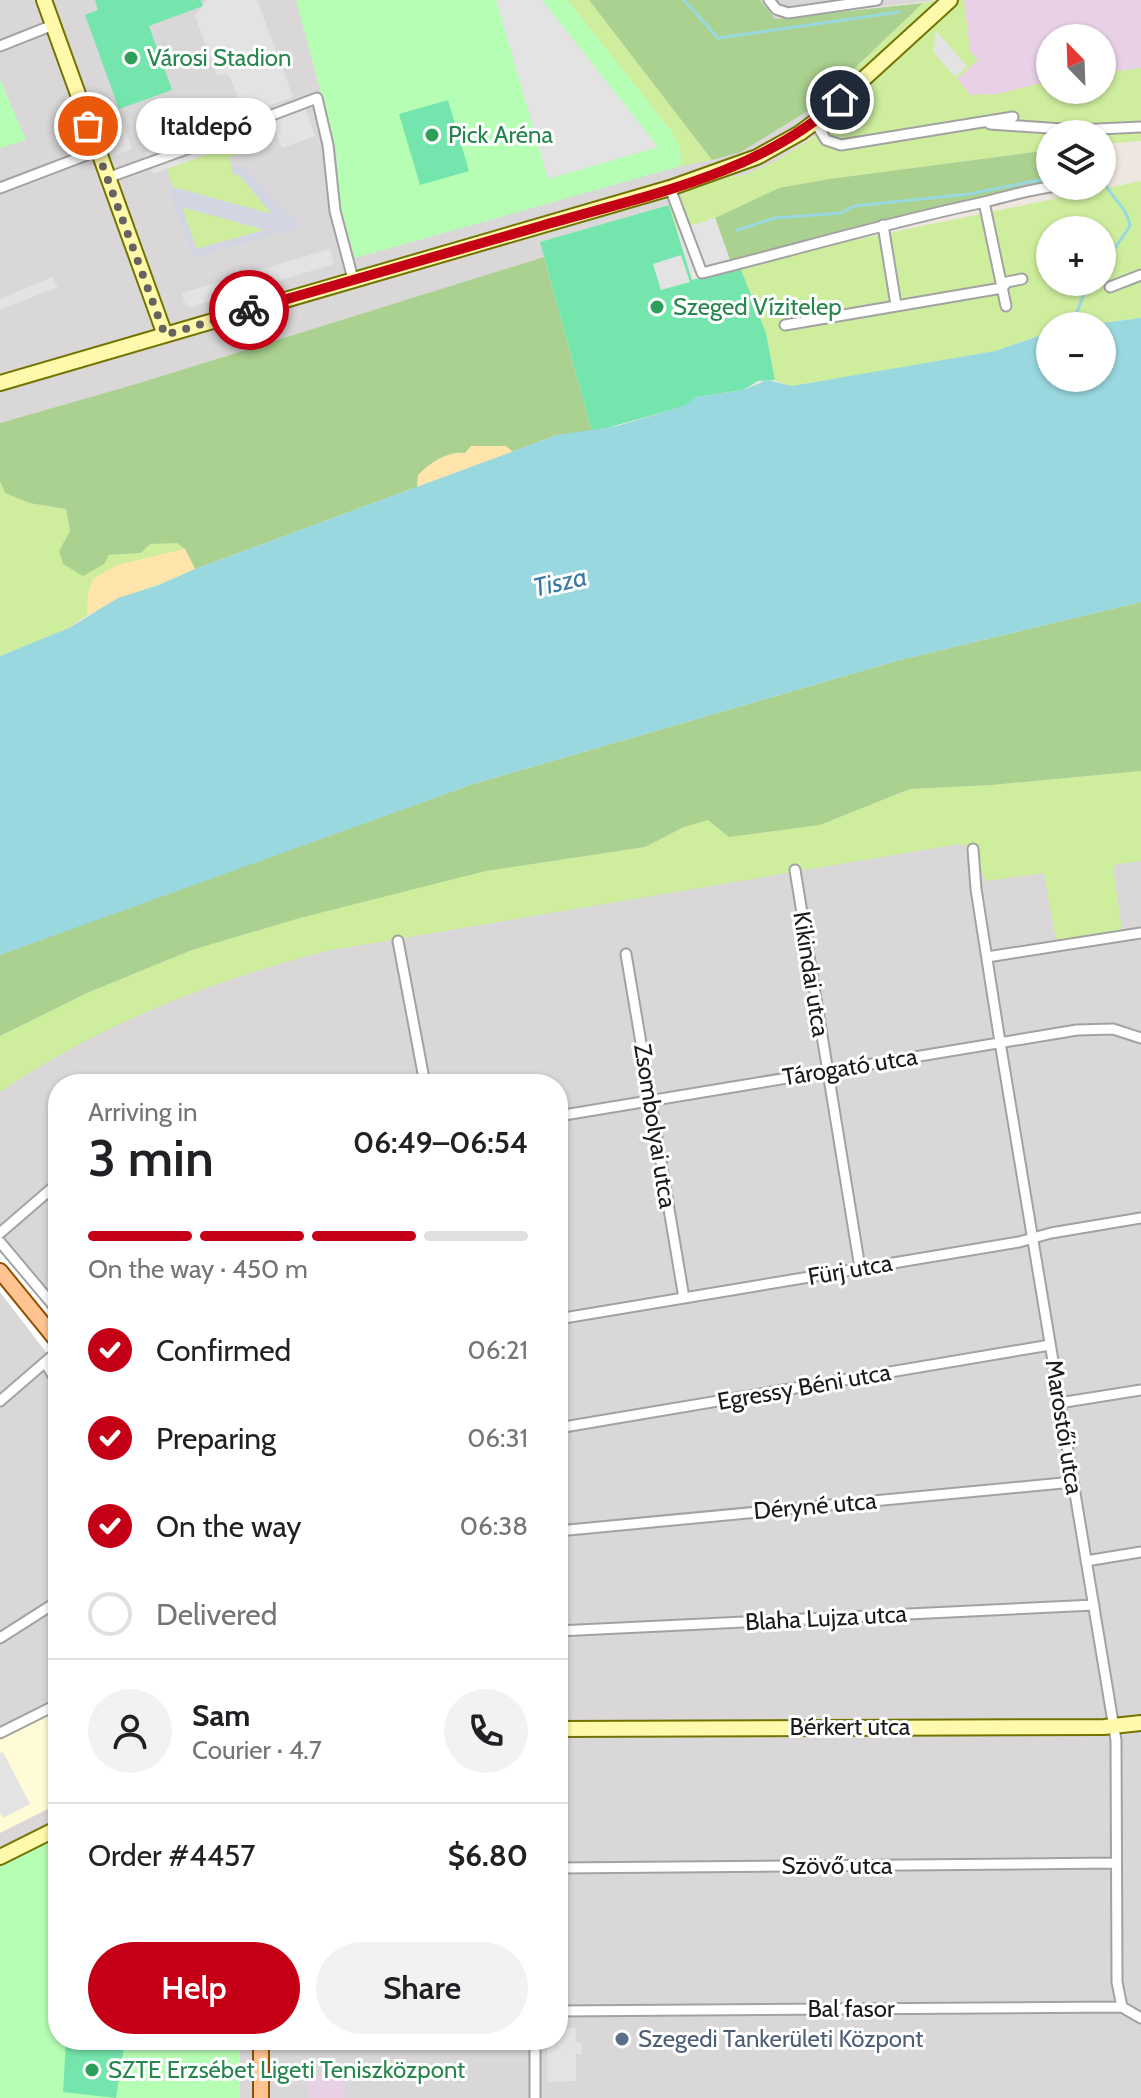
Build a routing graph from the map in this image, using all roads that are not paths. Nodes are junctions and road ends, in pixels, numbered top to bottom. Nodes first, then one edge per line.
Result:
1 (44, 0) edge
2 (769, 0) edge
3 (877, 0) edge
4 (943, 3) edge
5 (53, 25) junction
6 (0, 46) edge
7 (1013, 117) dead end
8 (815, 122) junction
9 (971, 122) junction
10 (1141, 127) edge
11 (1036, 128) edge
12 (1116, 129) edge
13 (97, 151) junction
14 (107, 178) junction
15 (0, 188) edge
16 (670, 188) junction
17 (1036, 188) edge
18 (984, 202) junction
19 (883, 225) junction
20 (1141, 275) edge
21 (353, 279) junction
22 (1022, 279) dead end
23 (1116, 285) edge
24 (1002, 288) junction
25 (896, 305) junction
26 (1006, 306) dead end
27 (785, 325) dead end
28 (165, 335) junction
29 (0, 383) edge
30 (973, 849) dead end
31 (795, 870) dead end
32 (1141, 933) edge
33 (398, 941) dead end
34 (626, 954) dead end
35 (987, 957) junction
36 (1141, 1038) edge
37 (1000, 1042) junction
38 (827, 1071) junction
39 (423, 1074) edge
40 (651, 1100) junction
41 (568, 1114) edge
42 (48, 1192) edge
43 (1141, 1218) edge
44 (0, 1233) edge
45 (1034, 1239) junction
46 (0, 1242) edge
47 (860, 1268) junction
48 (0, 1271) edge
49 (684, 1298) junction
50 (48, 1299) edge
51 (568, 1317) edge
52 (48, 1330) edge
53 (1050, 1345) junction
54 (48, 1360) edge
55 (1141, 1390) edge
56 (0, 1401) edge
57 (1059, 1403) junction
58 (568, 1426) edge
59 (1073, 1482) junction
60 (568, 1530) edge
61 (1141, 1552) edge
62 (1086, 1561) junction
63 (1094, 1605) junction
64 (48, 1607) edge
65 (568, 1631) edge
66 (0, 1638) edge
67 (48, 1709) edge
68 (1141, 1723) edge
69 (1114, 1726) junction
70 (568, 1729) edge
71 (0, 1733) edge
72 (48, 1833) edge
73 (0, 1857) edge
74 (1116, 1863) junction
75 (568, 1868) edge
76 (1122, 2007) junction
77 (568, 2011) edge
78 (1141, 2018) edge
79 (261, 2050) edge
80 (535, 2050) edge
81 (261, 2098) edge
82 (535, 2098) edge

1 - 5 main road
2 - 3 street
4 - 8 main road
5 - 6 street
5 - 13 main road
7 - 9 street
8 - 9 street
8 - 16 main road
9 - 11 street
10 - 12 street
13 - 14 main road
13 - 15 street
14 - 21 street
14 - 28 main road
16 - 19 street
16 - 21 main road
17 - 18 street
18 - 19 street
18 - 24 street
19 - 25 street
20 - 23 street
21 - 28 main road
22 - 24 street
24 - 25 street
24 - 26 street
25 - 27 street
28 - 29 main road
30 - 35 street, Marostői utca
31 - 38 street, Kikindai utca
32 - 35 street
33 - 39 street
34 - 40 street, Zsombolyai utca
35 - 37 street, Marostői utca
36 - 37 street, Tárogató utca
37 - 38 street, Tárogató utca
37 - 45 street, Marostői utca
38 - 40 street, Tárogató utca
38 - 47 street, Kikindai utca
40 - 41 street, Tárogató utca
40 - 49 street, Zsombolyai utca
42 - 44 street
43 - 45 street, Fürj utca
45 - 47 street, Fürj utca
45 - 53 street, Marostői utca
46 - 50 street
47 - 49 street, Fürj utca
48 - 52 main road
49 - 51 street, Fürj utca
53 - 57 street, Marostői utca
53 - 58 street, Egressy Béni utca
54 - 56 street
55 - 57 street
57 - 59 street, Marostői utca
59 - 60 street, Déryné utca
59 - 62 street, Marostői utca
61 - 62 street
62 - 63 street, Marostői utca
63 - 65 street, Blaha Lujza utca
63 - 69 street, Marostői utca
64 - 66 street
67 - 71 street
68 - 69 main road, Bérkert utca
69 - 70 main road, Bérkert utca
69 - 74 street, Marostői utca
72 - 73 main road
74 - 75 street, Szövő utca
74 - 76 street, Marostői utca
76 - 77 street, Bal fasor
76 - 78 street
79 - 81 main road
80 - 82 street

